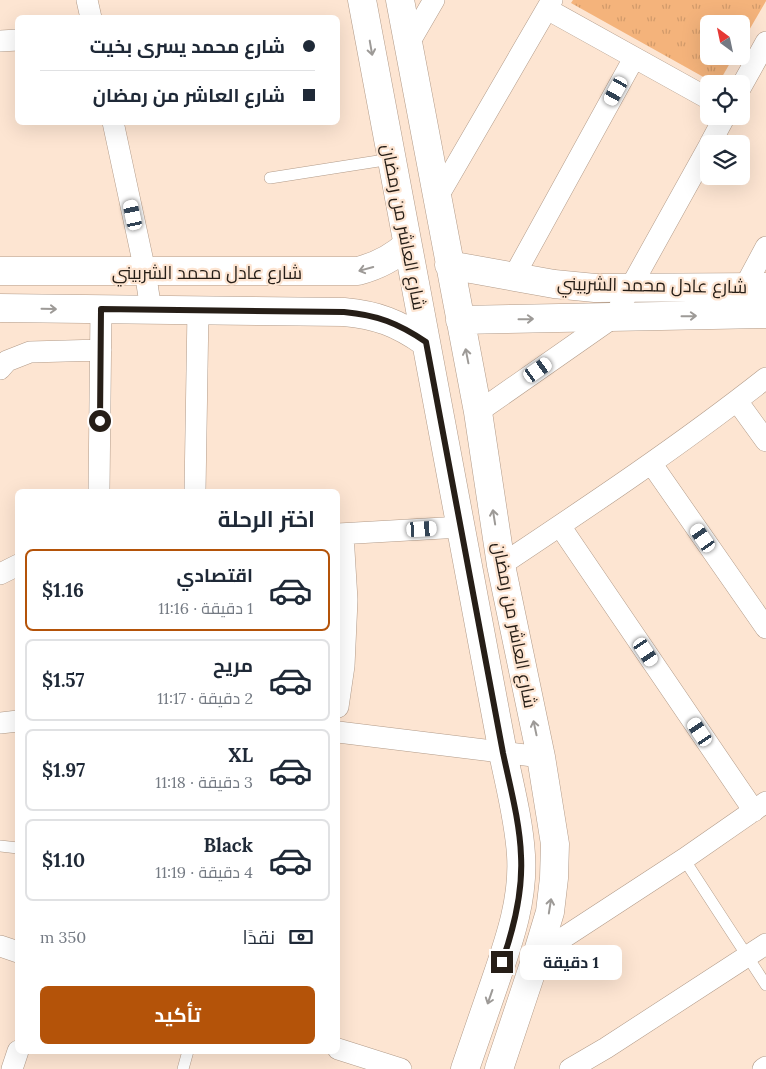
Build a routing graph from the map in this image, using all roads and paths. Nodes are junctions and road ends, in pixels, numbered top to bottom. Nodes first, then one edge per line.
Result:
1 (87, 0) edge
2 (362, 0) edge
3 (400, 0) edge
4 (434, 0) edge
5 (549, 4) edge
6 (90, 15) edge
7 (15, 40) edge
8 (0, 41) edge
9 (766, 42) edge
10 (409, 43) junction
11 (634, 58) junction
12 (748, 75) edge
13 (700, 94) edge
14 (114, 125) edge
15 (391, 159) junction
16 (700, 161) edge
17 (270, 178) dead end
18 (437, 198) junction
19 (407, 245) junction
20 (766, 247) edge
21 (449, 264) junction
22 (0, 271) edge
23 (145, 271) junction
24 (514, 276) junction
25 (755, 287) edge
26 (630, 288) junction
27 (0, 308) edge
28 (101, 309) junction
29 (151, 310) junction
30 (198, 310) junction
31 (766, 314) edge
32 (614, 317) junction
33 (460, 320) junction
34 (426, 342) junction
35 (101, 350) junction
36 (0, 370) edge
37 (766, 378) edge
38 (737, 401) junction
39 (478, 412) junction
40 (766, 441) edge
41 (651, 463) junction
42 (99, 489) edge
43 (196, 489) edge
44 (560, 526) junction
45 (461, 527) junction
46 (340, 534) edge
47 (501, 565) junction
48 (15, 566) edge
49 (0, 574) edge
50 (766, 628) edge
51 (340, 693) edge
52 (15, 721) edge
53 (0, 723) edge
54 (340, 732) edge
55 (503, 753) junction
56 (541, 758) junction
57 (547, 790) junction
58 (513, 796) junction
59 (760, 807) edge
60 (0, 846) edge
61 (15, 848) edge
62 (684, 859) junction
63 (766, 944) edge
64 (0, 946) edge
65 (15, 951) edge
66 (537, 955) junction
67 (748, 955) junction
68 (766, 985) edge
69 (340, 1050) edge
70 (17, 1054) edge
71 (187, 1054) edge
72 (12, 1069) edge
73 (183, 1069) edge
74 (401, 1069) edge
75 (465, 1069) edge
76 (499, 1069) edge
77 (570, 1069) edge

1 - 6 street
2 -> 15 street, شارع العاشر من رمضان
3 - 10 street, شارع العاشر من رمضان
4 - 10 street
5 - 11 street
5 - 18 street
7 - 8 street
9 - 12 street
10 - 18 street, شارع العاشر من رمضان
11 - 13 street
11 - 24 street
14 - 23 street
15 - 17 lane
15 - 19 street, شارع العاشر من رمضان
16 - 26 street
18 - 21 street, شارع العاشر من رمضان
19 -> 23 street, شارع عادل محمد الشربيني
19 - 34 street, شارع العاشر من رمضان
20 - 25 street
21 - 24 street, شارع عادل محمد الشربيني
21 - 33 street, شارع العاشر من رمضان
22 - 23 street, شارع عادل محمد الشربيني
23 - 29 street
24 - 26 street, شارع عادل محمد الشربيني
25 - 26 street, شارع عادل محمد الشربيني
26 - 32 street
27 -> 28 street
28 - 29 street
28 - 35 street
29 - 30 street
30 - 34 street
30 - 43 street
32 -> 31 street, شارع عادل محمد الشربيني
33 -> 32 street, شارع عادل محمد الشربيني
32 - 39 street
39 -> 33 street, شارع العاشر من رمضان
34 - 45 street, شارع العاشر من رمضان
35 - 36 street
35 - 42 street
37 - 38 street
38 - 40 street
38 - 41 street
47 -> 39 street, شارع العاشر من رمضان
41 - 44 street
41 - 50 street
44 - 47 street
44 - 59 street
45 - 46 street
45 - 55 street, شارع العاشر من رمضان
46 - 51 street
56 -> 47 street, شارع العاشر من رمضان
48 - 49 street
52 - 53 street
54 - 55 street
55 - 56 street
55 - 58 street, شارع العاشر من رمضان
56 - 57 street, شارع العاشر من رمضان
57 - 58 street
66 -> 57 street, شارع العاشر من رمضان
58 -> 75 street, شارع العاشر من رمضان
59 - 62 street
60 - 61 lane
62 - 66 street
62 - 67 lane
63 - 67 street
64 - 65 street
66 - 76 street, شارع العاشر من رمضان
67 - 68 lane
67 - 77 street
69 - 74 street
70 - 72 street
71 - 73 lane

